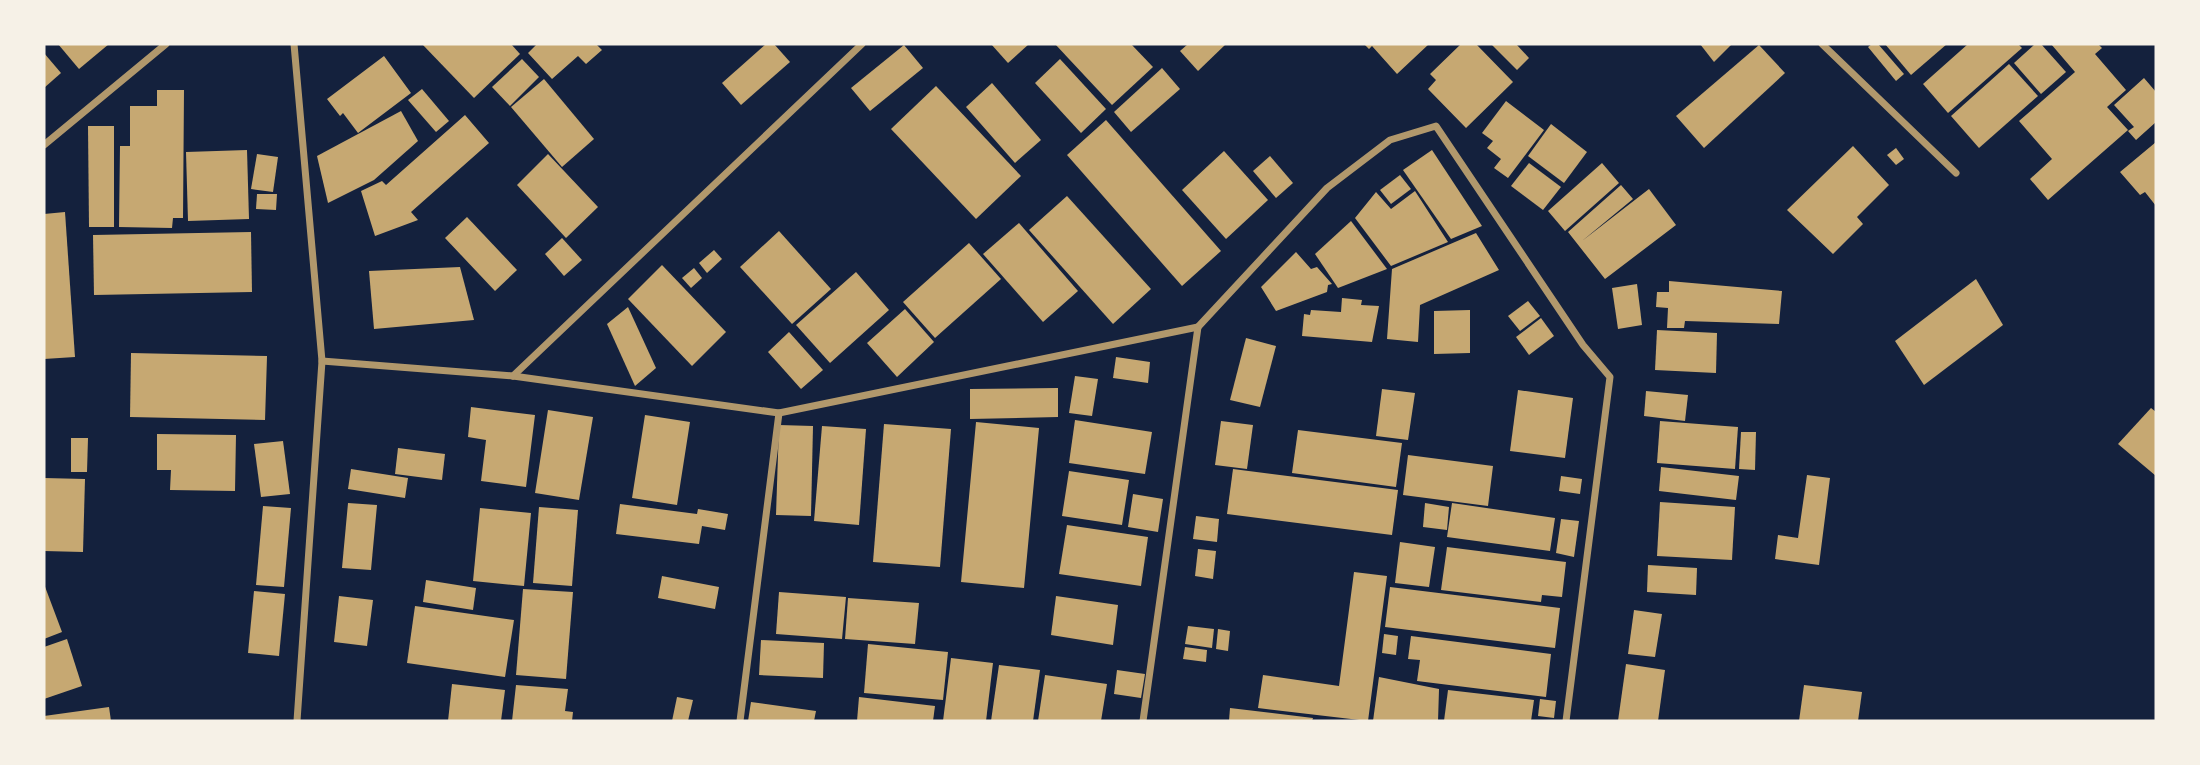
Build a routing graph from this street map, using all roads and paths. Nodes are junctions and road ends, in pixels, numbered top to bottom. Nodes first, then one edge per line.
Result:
1 (166, 44) edge
2 (294, 44) edge
3 (862, 44) edge
4 (1822, 44) edge
5 (44, 145) edge
6 (1956, 173) dead end
7 (1198, 327) junction
8 (322, 361) junction
9 (513, 376) junction
10 (779, 413) junction
11 (297, 721) edge
12 (740, 721) edge
13 (1143, 721) edge
14 (1566, 721) edge

1 - 5 street
2 - 8 street
3 - 9 street
4 - 6 street
7 - 10 street
7 - 13 street
7 - 14 street
8 - 9 street
8 - 11 street
9 - 10 street
10 - 12 street

